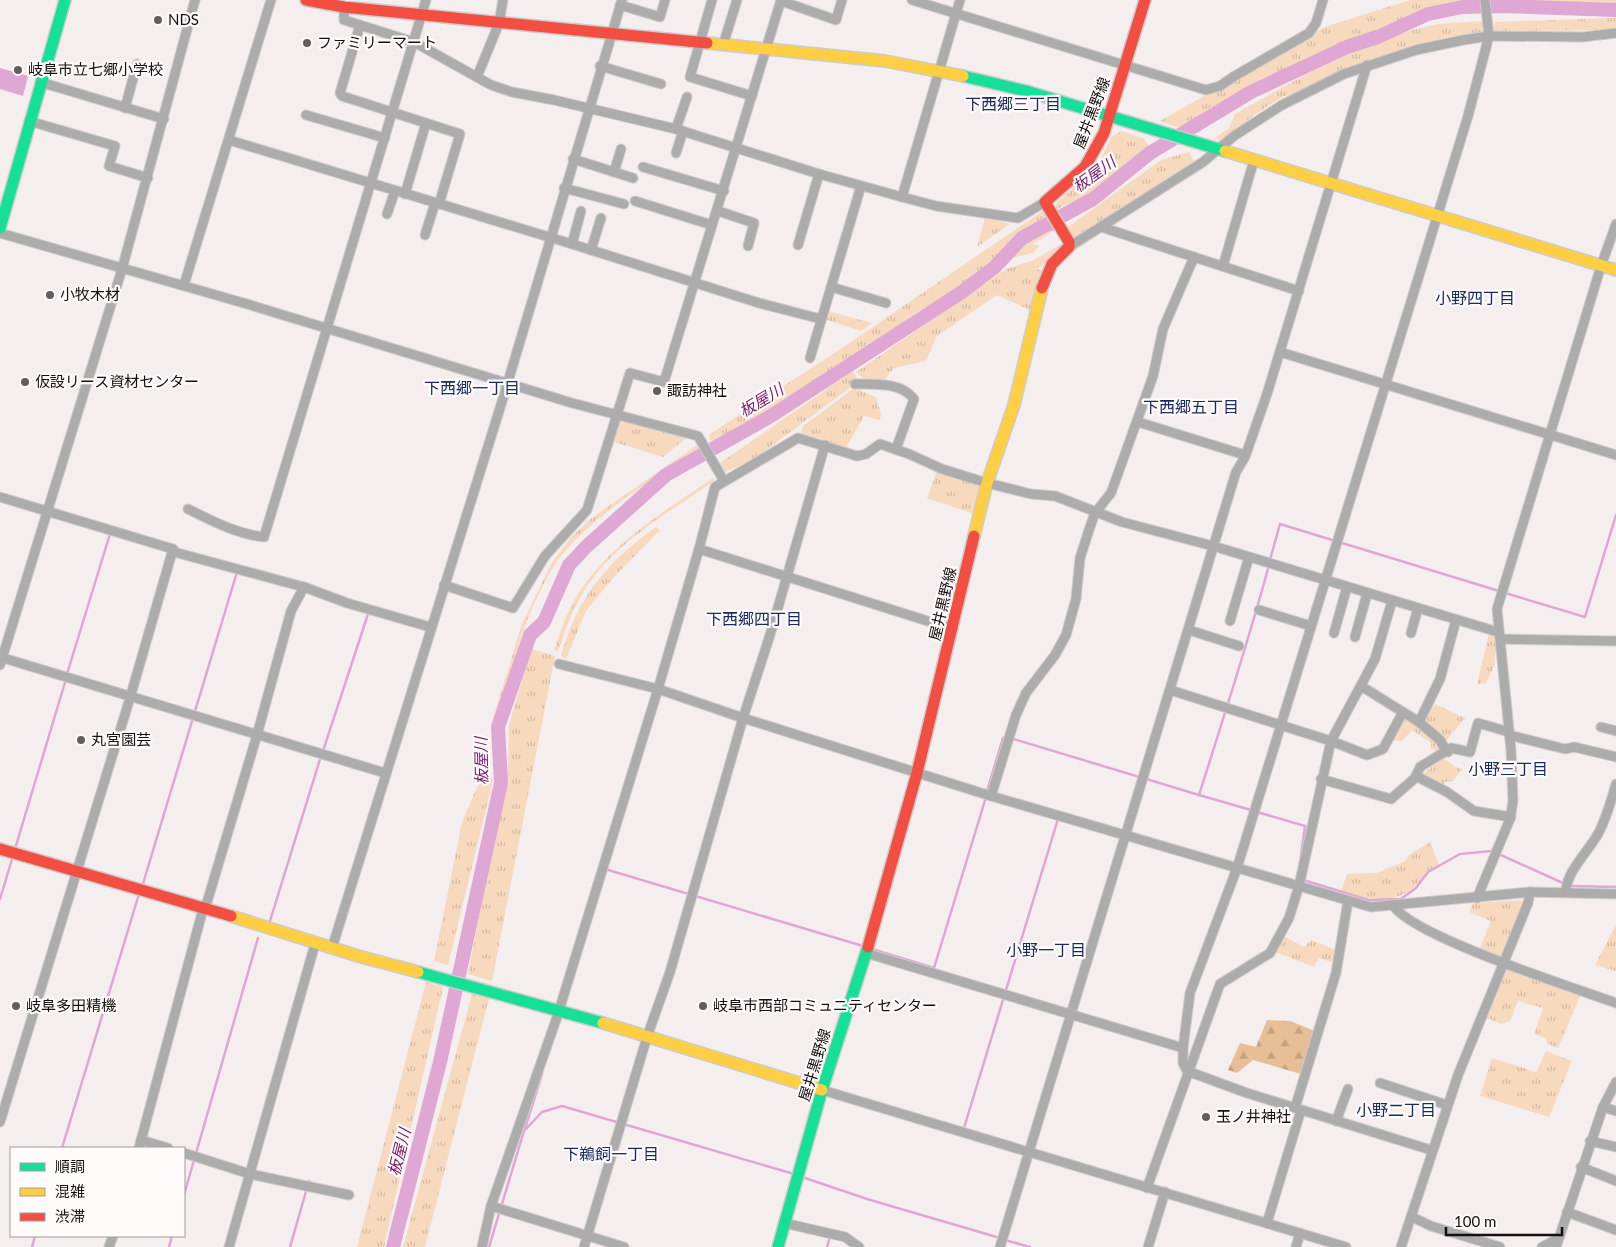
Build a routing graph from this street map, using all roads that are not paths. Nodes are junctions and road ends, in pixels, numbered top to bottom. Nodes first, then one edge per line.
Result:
1 (65, 0) edge
2 (195, 0) edge
3 (271, 0) edge
4 (306, 0) edge
5 (426, 0) edge
6 (503, 0) edge
7 (665, 0) edge
8 (712, 0) edge
9 (737, 0) edge
10 (842, 0) edge
11 (912, 0) edge
12 (960, 0) edge
13 (1145, 0) edge
14 (1323, 0) edge
15 (1485, 0) edge
16 (781, 1) edge
17 (621, 3) edge
18 (344, 7) junction
19 (956, 12) junction
20 (421, 15) junction
21 (499, 23) junction
22 (360, 25) junction
23 (1616, 33) edge
24 (1488, 34) junction
25 (611, 35) junction
26 (414, 42) junction
27 (698, 43) junction
28 (723, 45) junction
29 (766, 49) junction
30 (137, 64) dead end
31 (1126, 64) junction
32 (1367, 65) junction
33 (600, 66) junction
34 (940, 70) junction
35 (477, 78) junction
36 (40, 82) junction
37 (661, 84) dead end
38 (752, 96) junction
39 (687, 97) dead end
40 (125, 108) junction
41 (590, 109) junction
42 (393, 113) junction
43 (306, 115) dead end
44 (1109, 116) junction
45 (164, 119) junction
46 (29, 121) junction
47 (426, 123) junction
48 (680, 130) junction
49 (385, 138) junction
50 (229, 140) junction
51 (737, 148) junction
52 (621, 149) dead end
53 (1216, 149) junction
54 (676, 153) dead end
55 (573, 159) junction
56 (1254, 160) junction
57 (643, 167) dead end
58 (614, 172) junction
59 (818, 174) junction
60 (148, 178) junction
61 (633, 178) dead end
62 (372, 184) junction
63 (1331, 184) junction
64 (861, 186) junction
65 (564, 188) junction
66 (395, 191) junction
67 (724, 191) junction
68 (405, 194) junction
69 (902, 197) junction
70 (635, 201) dead end
71 (437, 203) junction
72 (624, 204) dead end
73 (1045, 204) junction
74 (581, 211) dead end
75 (718, 211) junction
76 (388, 214) dead end
77 (1437, 215) junction
78 (601, 218) dead end
79 (1616, 224) edge
80 (712, 225) junction
81 (1101, 227) junction
82 (0, 228) edge
83 (0, 233) edge
84 (425, 236) dead end
85 (549, 237) junction
86 (572, 244) junction
87 (1069, 244) junction
88 (798, 245) dead end
89 (748, 246) dead end
90 (591, 250) junction
91 (1194, 257) junction
92 (1223, 266) junction
93 (1601, 266) junction
94 (122, 268) junction
95 (1616, 270) edge
96 (696, 282) junction
97 (184, 286) junction
98 (831, 287) junction
99 (1299, 291) junction
100 (886, 303) dead end
101 (821, 320) junction
102 (326, 329) junction
103 (1280, 352) junction
104 (810, 358) dead end
105 (506, 384) junction
106 (855, 384) dead end
107 (1385, 384) junction
108 (616, 415) junction
109 (1138, 422) junction
110 (1550, 435) junction
111 (826, 445) junction
112 (896, 449) junction
113 (1245, 455) junction
114 (1616, 455) edge
115 (722, 479) junction
116 (987, 483) junction
117 (0, 497) edge
118 (188, 509) dead end
119 (47, 510) junction
120 (1096, 512) junction
121 (1213, 546) junction
122 (700, 548) junction
123 (172, 549) junction
124 (1248, 557) junction
125 (788, 576) junction
126 (1326, 581) junction
127 (444, 585) junction
128 (1347, 587) junction
129 (304, 588) junction
130 (1367, 594) junction
131 (1392, 601) junction
132 (1418, 608) junction
133 (1259, 610) dead end
134 (1456, 620) junction
135 (1230, 621) dead end
136 (1312, 626) junction
137 (430, 627) junction
138 (953, 629) junction
139 (1188, 630) junction
140 (1334, 632) dead end
141 (1411, 632) dead end
142 (1499, 636) junction
143 (1355, 637) dead end
144 (1616, 641) edge
145 (1239, 646) dead end
146 (1, 660) edge
147 (559, 664) dead end
148 (1361, 686) junction
149 (658, 689) junction
150 (1170, 690) junction
151 (130, 698) junction
152 (1403, 712) junction
153 (743, 718) junction
154 (1419, 722) junction
155 (1281, 726) junction
156 (1601, 728) dead end
157 (1616, 731) edge
158 (1509, 734) junction
159 (257, 735) junction
160 (1331, 741) junction
161 (1446, 751) junction
162 (1616, 757) edge
163 (385, 773) junction
164 (917, 773) junction
165 (1416, 776) junction
166 (1321, 779) junction
167 (1616, 784) edge
168 (991, 796) junction
169 (1511, 816) junction
170 (1124, 834) junction
171 (0, 849) edge
172 (1237, 868) junction
173 (76, 872) junction
174 (1299, 886) junction
175 (1530, 892) junction
176 (1566, 892) junction
177 (1616, 894) edge
178 (1477, 898) junction
179 (1348, 901) junction
180 (1393, 905) junction
181 (204, 909) junction
182 (316, 944) junction
183 (332, 948) junction
184 (866, 953) junction
185 (1504, 962) junction
186 (1616, 1003) edge
187 (559, 1009) junction
188 (1071, 1015) junction
189 (647, 1037) junction
190 (1183, 1048) junction
191 (1187, 1071) junction
192 (1616, 1082) edge
193 (1380, 1083) dead end
194 (1348, 1089) dead end
195 (822, 1090) junction
196 (4, 1098) edge
197 (1447, 1105) junction
198 (1602, 1107) junction
199 (1298, 1109) junction
200 (1616, 1111) edge
201 (1336, 1121) junction
202 (0, 1122) edge
203 (1590, 1141) junction
204 (140, 1144) edge
205 (161, 1147) edge
206 (1616, 1147) edge
207 (1431, 1150) junction
208 (185, 1153) edge
209 (1028, 1153) junction
210 (1581, 1167) junction
211 (250, 1174) junction
212 (1616, 1181) edge
213 (1147, 1188) junction
214 (1165, 1192) junction
215 (349, 1195) dead end
216 (494, 1206) junction
217 (1567, 1212) junction
218 (1412, 1217) junction
219 (784, 1223) junction
220 (1267, 1223) junction
221 (1616, 1230) edge
222 (1300, 1233) junction
223 (587, 1236) junction
224 (1321, 1243) edge
225 (1556, 1243) edge
226 (1001, 1245) edge
227 (229, 1247) edge
228 (482, 1247) edge
229 (584, 1247) edge
230 (624, 1247) edge
231 (778, 1247) edge
232 (859, 1247) edge
233 (1148, 1247) edge
234 (1296, 1247) edge
235 (1346, 1247) edge
236 (1401, 1247) edge
237 (1500, 1247) edge
238 (1542, 1247) edge

1 - 36 street
2 - 45 street
3 - 50 street
4 - 18 street
5 - 20 street
6 - 21 street
7 - 17 street
8 - 27 street
9 - 28 street
10 - 16 street
11 - 19 street
12 - 19 street
13 - 31 street, 屋井黒野線
14 - 31 street
15 - 24 street
16 - 29 street
17 - 25 street
18 - 20 street
18 - 22 street
19 - 31 street
19 - 34 street
20 - 21 street
20 - 26 street
21 - 25 street
21 - 35 street
22 - 26 street
22 - 42 street
23 - 24 street
24 - 32 street
24 - 77 street
25 - 27 street
25 - 33 street
26 - 35 street
26 - 42 street
27 - 28 street
27 - 38 street
28 - 29 street
29 - 34 street
29 - 38 street
30 - 40 street
31 - 44 street, 屋井黒野線
32 - 53 street
32 - 63 street
33 - 37 street
33 - 41 street
34 - 44 street
34 - 69 street
35 - 41 street
36 - 40 street
36 - 46 street
38 - 51 street
39 - 48 street
40 - 45 street
41 - 48 street
41 - 55 street
42 - 47 street
42 - 49 street
43 - 49 street
44 - 53 street
44 - 73 street, 屋井黒野線
45 - 60 street
46 - 60 street
46 - 82 street
47 - 68 street
47 - 71 street
48 - 51 street
48 - 54 street
49 - 62 street
50 - 62 street
50 - 97 street
51 - 59 street
51 - 67 street
52 - 58 street
53 - 56 street
53 - 81 street
55 - 58 street
55 - 65 street
56 - 63 street
56 - 92 street
57 - 67 street
58 - 61 street
59 - 64 street
59 - 88 street
60 - 94 street
62 - 66 street
62 - 102 street
63 - 77 street
63 - 99 street
64 - 69 street
64 - 98 street
65 - 72 street
65 - 85 street
66 - 68 street
66 - 76 street
67 - 75 street
68 - 71 street
69 - 73 street
70 - 80 street
71 - 84 street
71 - 85 street
73 - 87 street
74 - 86 street
75 - 80 street
75 - 89 street
77 - 93 street
77 - 107 street
78 - 90 street
79 - 93 street
80 - 96 street
81 - 87 street
81 - 91 street
83 - 94 street
85 - 86 street
85 - 105 street
86 - 90 street
87 - 116 street, 屋井黒野線
90 - 96 street
91 - 92 street
91 - 109 street
92 - 99 street
93 - 95 street
93 - 110 street
94 - 97 street
94 - 119 street
96 - 101 street
96 - 108 street
97 - 102 street
98 - 100 street
98 - 101 street
99 - 103 street
101 - 104 street
102 - 105 street
102 - 118 street
103 - 107 street
103 - 113 street
105 - 108 street
105 - 127 street
106 - 112 street
107 - 110 street
107 - 126 street
108 - 115 street
108 - 127 street
109 - 113 street
109 - 120 street
110 - 114 street
110 - 142 street
111 - 112 street
111 - 115 street
111 - 125 street
112 - 116 street
113 - 121 street
115 - 122 street
116 - 120 street
116 - 138 street, 屋井黒野線
117 - 119 street
119 - 123 street
119 - 146 street
120 - 121 street
120 - 168 street
121 - 124 street
121 - 139 street
122 - 125 street
122 - 149 street
123 - 129 street
123 - 151 street
124 - 126 street
124 - 135 street
125 - 138 street
125 - 153 street
126 - 128 street
126 - 136 street
127 - 137 street
128 - 130 street
128 - 140 street
129 - 137 street
129 - 159 street
130 - 131 street
130 - 143 street
131 - 132 street
131 - 148 street
132 - 134 street
132 - 141 street
133 - 136 street
134 - 142 street
134 - 154 street
136 - 155 street
137 - 163 street
138 - 164 street, 屋井黒野線
139 - 145 street
139 - 150 street
142 - 144 street
142 - 158 street
146 - 151 street
147 - 149 street
148 - 152 street
148 - 160 street
149 - 153 street
149 - 187 street
150 - 155 street
150 - 170 street
151 - 159 street
151 - 173 street
152 - 154 street
152 - 160 street
153 - 164 street
153 - 189 street
154 - 161 street
155 - 160 street
155 - 172 street
156 - 157 street
158 - 161 street
158 - 162 street
158 - 169 street
159 - 163 street
159 - 181 street
160 - 166 street
161 - 165 street
163 - 183 street
164 - 168 street
164 - 184 street, 屋井黒野線
165 - 166 street
165 - 169 street
166 - 174 street
167 - 176 street
168 - 170 street
169 - 178 street
170 - 172 street
170 - 188 street
171 - 173 street
172 - 174 street
172 - 190 street
173 - 181 street
173 - 196 street
174 - 179 street
174 - 191 street
175 - 176 street
175 - 178 street
175 - 185 street
176 - 177 street
178 - 180 street
179 - 180 street
179 - 199 street
180 - 185 street
181 - 182 street
181 - 204 street
182 - 183 street
182 - 211 street
183 - 187 street
184 - 188 street
184 - 195 street, 屋井黒野線
185 - 186 street
185 - 197 street
187 - 189 street
187 - 216 street
188 - 190 street
188 - 209 street
189 - 195 street
189 - 223 street
190 - 191 street
191 - 199 street
191 - 213 street
192 - 198 street
193 - 197 street
194 - 201 street
195 - 209 street
195 - 219 street, 屋井黒野線
196 - 202 street
197 - 207 street
198 - 200 street
198 - 203 street
199 - 201 street
199 - 220 street
201 - 207 street
203 - 206 street
203 - 210 street
204 - 205 street
207 - 218 street
208 - 211 street
209 - 213 street
209 - 226 street
210 - 212 street
210 - 217 street
211 - 215 street
211 - 227 street
213 - 214 street
214 - 220 street
214 - 233 street
216 - 223 street
216 - 228 street
217 - 221 street
217 - 225 street
218 - 236 street
218 - 237 street
219 - 231 street, 屋井黒野線
219 - 232 street
220 - 222 street
222 - 224 street
222 - 234 street
223 - 229 street
223 - 230 street
224 - 235 street
225 - 238 street

